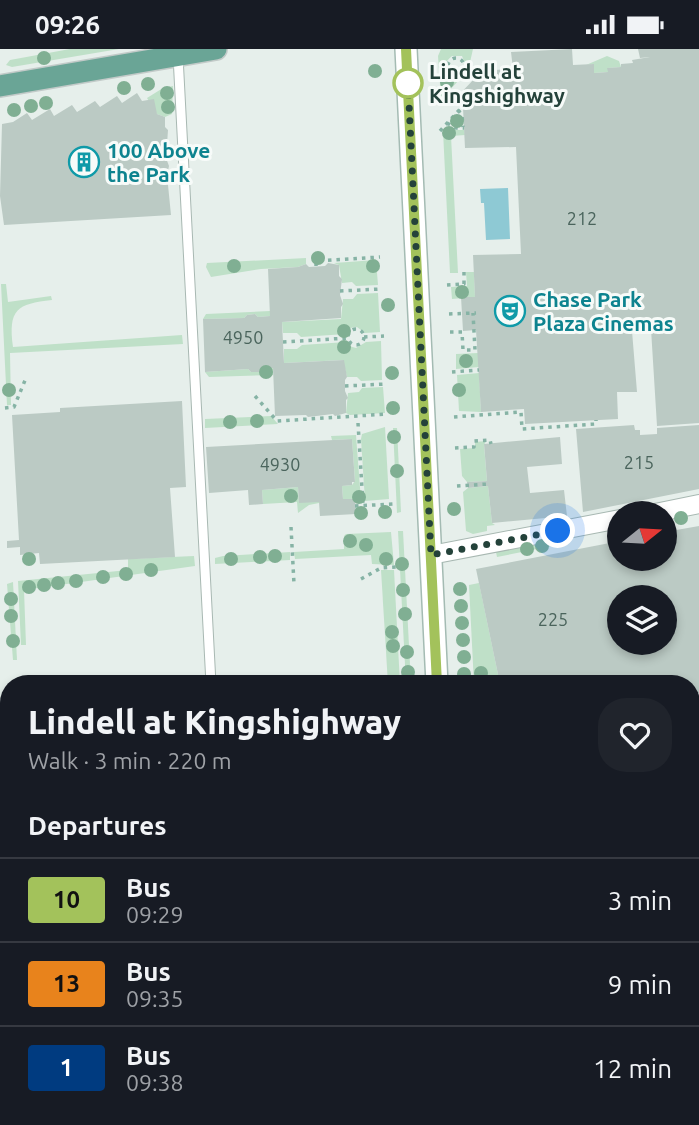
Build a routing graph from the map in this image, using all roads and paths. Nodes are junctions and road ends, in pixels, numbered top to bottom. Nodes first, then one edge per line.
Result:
1 (216, 49) edge
2 (406, 49) edge
3 (178, 56) junction
4 (462, 72) junction
5 (470, 79) dead end
6 (0, 86) edge
7 (447, 123) junction
8 (440, 131) dead end
9 (380, 257) dead end
10 (316, 267) dead end
11 (464, 272) dead end
12 (447, 285) dead end
13 (382, 289) dead end
14 (340, 291) dead end
15 (449, 314) dead end
16 (450, 332) dead end
17 (384, 336) dead end
18 (364, 337) junction
19 (348, 338) junction
20 (283, 342) dead end
21 (479, 370) dead end
22 (452, 373) dead end
23 (26, 378) dead end
24 (386, 384) dead end
25 (345, 386) dead end
26 (255, 396) dead end
27 (5, 408) dead end
28 (388, 414) dead end
29 (454, 417) dead end
30 (596, 420) dead end
31 (358, 423) dead end
32 (491, 444) dead end
33 (455, 448) dead end
34 (488, 484) dead end
35 (457, 486) dead end
36 (393, 504) dead end
37 (699, 504) edge
38 (363, 505) junction
39 (355, 506) dead end
40 (677, 508) edge
41 (607, 521) edge
42 (291, 527) dead end
43 (431, 555) junction
44 (396, 567) dead end
45 (361, 579) dead end
46 (294, 584) dead end
47 (211, 675) edge
48 (437, 675) edge

1 - 3 main road
2 - 43 main road
3 - 6 main road
3 - 47 lane
4 - 4 path
4 - 5 path
7 - 7 path
7 - 8 path
9 - 10 path
11 - 12 path
13 - 14 path
15 - 16 path
17 - 18 path
18 - 19 path
18 - 19 path
19 - 20 path
21 - 22 path
23 - 27 path
24 - 25 path
26 - 28 path
29 - 30 path
31 - 38 path
32 - 33 path
34 - 35 path
36 - 38 path
37 - 40 street
38 - 39 path
41 - 43 street
42 - 46 path
43 - 48 main road
44 - 45 path

